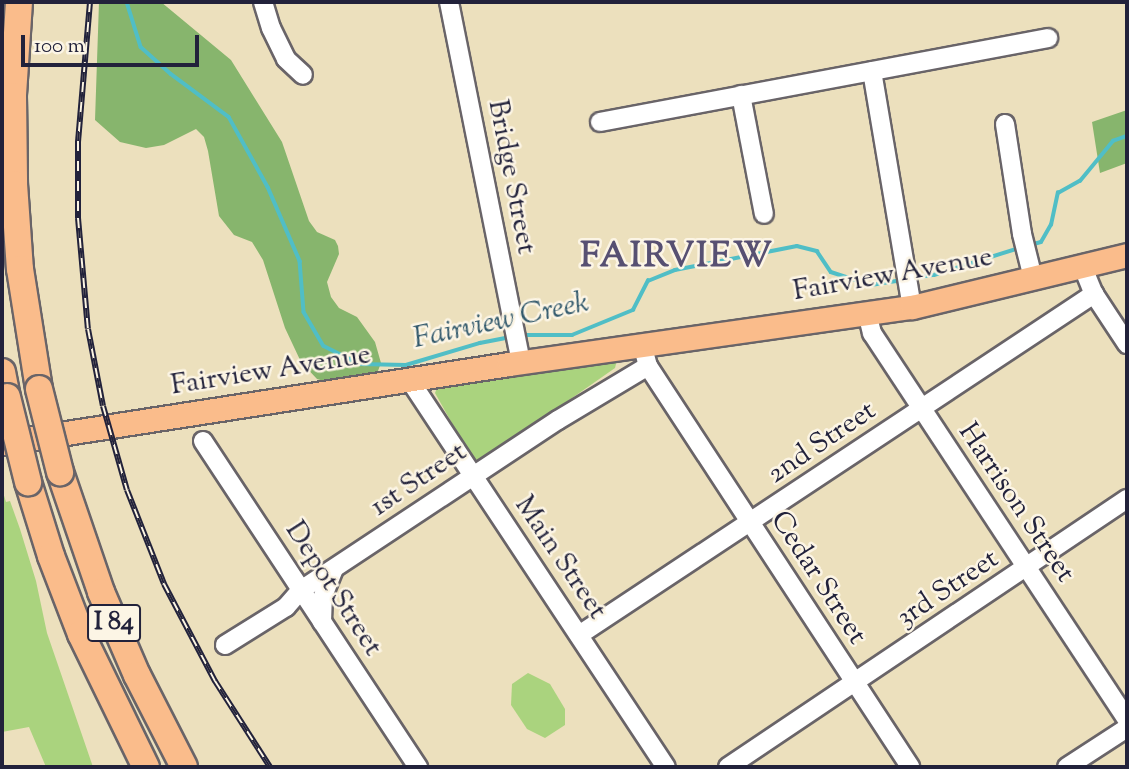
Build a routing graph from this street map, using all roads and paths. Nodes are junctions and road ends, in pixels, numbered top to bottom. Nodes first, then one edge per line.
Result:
1 (19, 2) edge
2 (263, 2) edge
3 (449, 2) edge
4 (1048, 38) dead end
5 (872, 71) junction
6 (303, 75) dead end
7 (741, 95) junction
8 (600, 122) dead end
9 (1005, 124) dead end
10 (764, 214) dead end
11 (1127, 255) edge
12 (1082, 265) junction
13 (1033, 278) junction
14 (1094, 295) junction
15 (911, 300) junction
16 (867, 313) junction
17 (1127, 344) edge
18 (519, 354) junction
19 (646, 355) junction
20 (410, 379) junction
21 (4, 385) edge
22 (922, 408) junction
23 (203, 440) dead end
24 (2, 443) edge
25 (473, 476) junction
26 (1127, 499) edge
27 (750, 522) junction
28 (1027, 567) junction
29 (334, 569) junction
30 (301, 590) junction
31 (322, 622) junction
32 (579, 635) junction
33 (225, 645) dead end
34 (855, 684) junction
35 (1127, 719) edge
36 (1127, 728) edge
37 (146, 767) edge
38 (184, 767) edge
39 (418, 767) edge
40 (666, 767) edge
41 (727, 767) edge
42 (910, 767) edge
43 (1067, 767) edge

1 - 38 highway, I 84, bridge
2 - 6 street
3 - 18 street, Bridge Street
4 - 5 street
5 - 7 street
5 - 15 street
7 - 8 street
7 - 10 street
9 - 13 street
11 - 12 main road, Fairview Avenue
12 - 13 main road, Fairview Avenue
12 - 14 street
13 - 15 main road, Fairview Avenue
14 - 17 street
14 - 22 street, 2nd Street
15 - 16 main road, Fairview Avenue
16 - 19 main road, Fairview Avenue
16 - 22 street, Harrison Street
18 - 19 main road, Fairview Avenue
18 - 20 main road, Fairview Avenue
19 - 25 street, 1st Street
19 - 27 street, Cedar Street
20 - 24 main road, Fairview Avenue
20 - 25 street, Main Street
21 - 37 highway, I 84, bridge
22 - 27 street, 2nd Street
22 - 28 street, Harrison Street
23 - 30 street, Depot Street
25 - 29 street, 1st Street
25 - 32 street, Main Street
26 - 28 street, 3rd Street
27 - 32 street, 2nd Street
27 - 34 street, Cedar Street
28 - 34 street, 3rd Street
28 - 35 street, Harrison Street
29 - 30 street, 1st Street
29 - 31 street
30 - 31 street, Depot Street
30 - 33 street, 1st Street
31 - 39 street, Depot Street
32 - 40 street, Main Street
34 - 41 street, 3rd Street
34 - 42 street, Cedar Street
36 - 43 street

